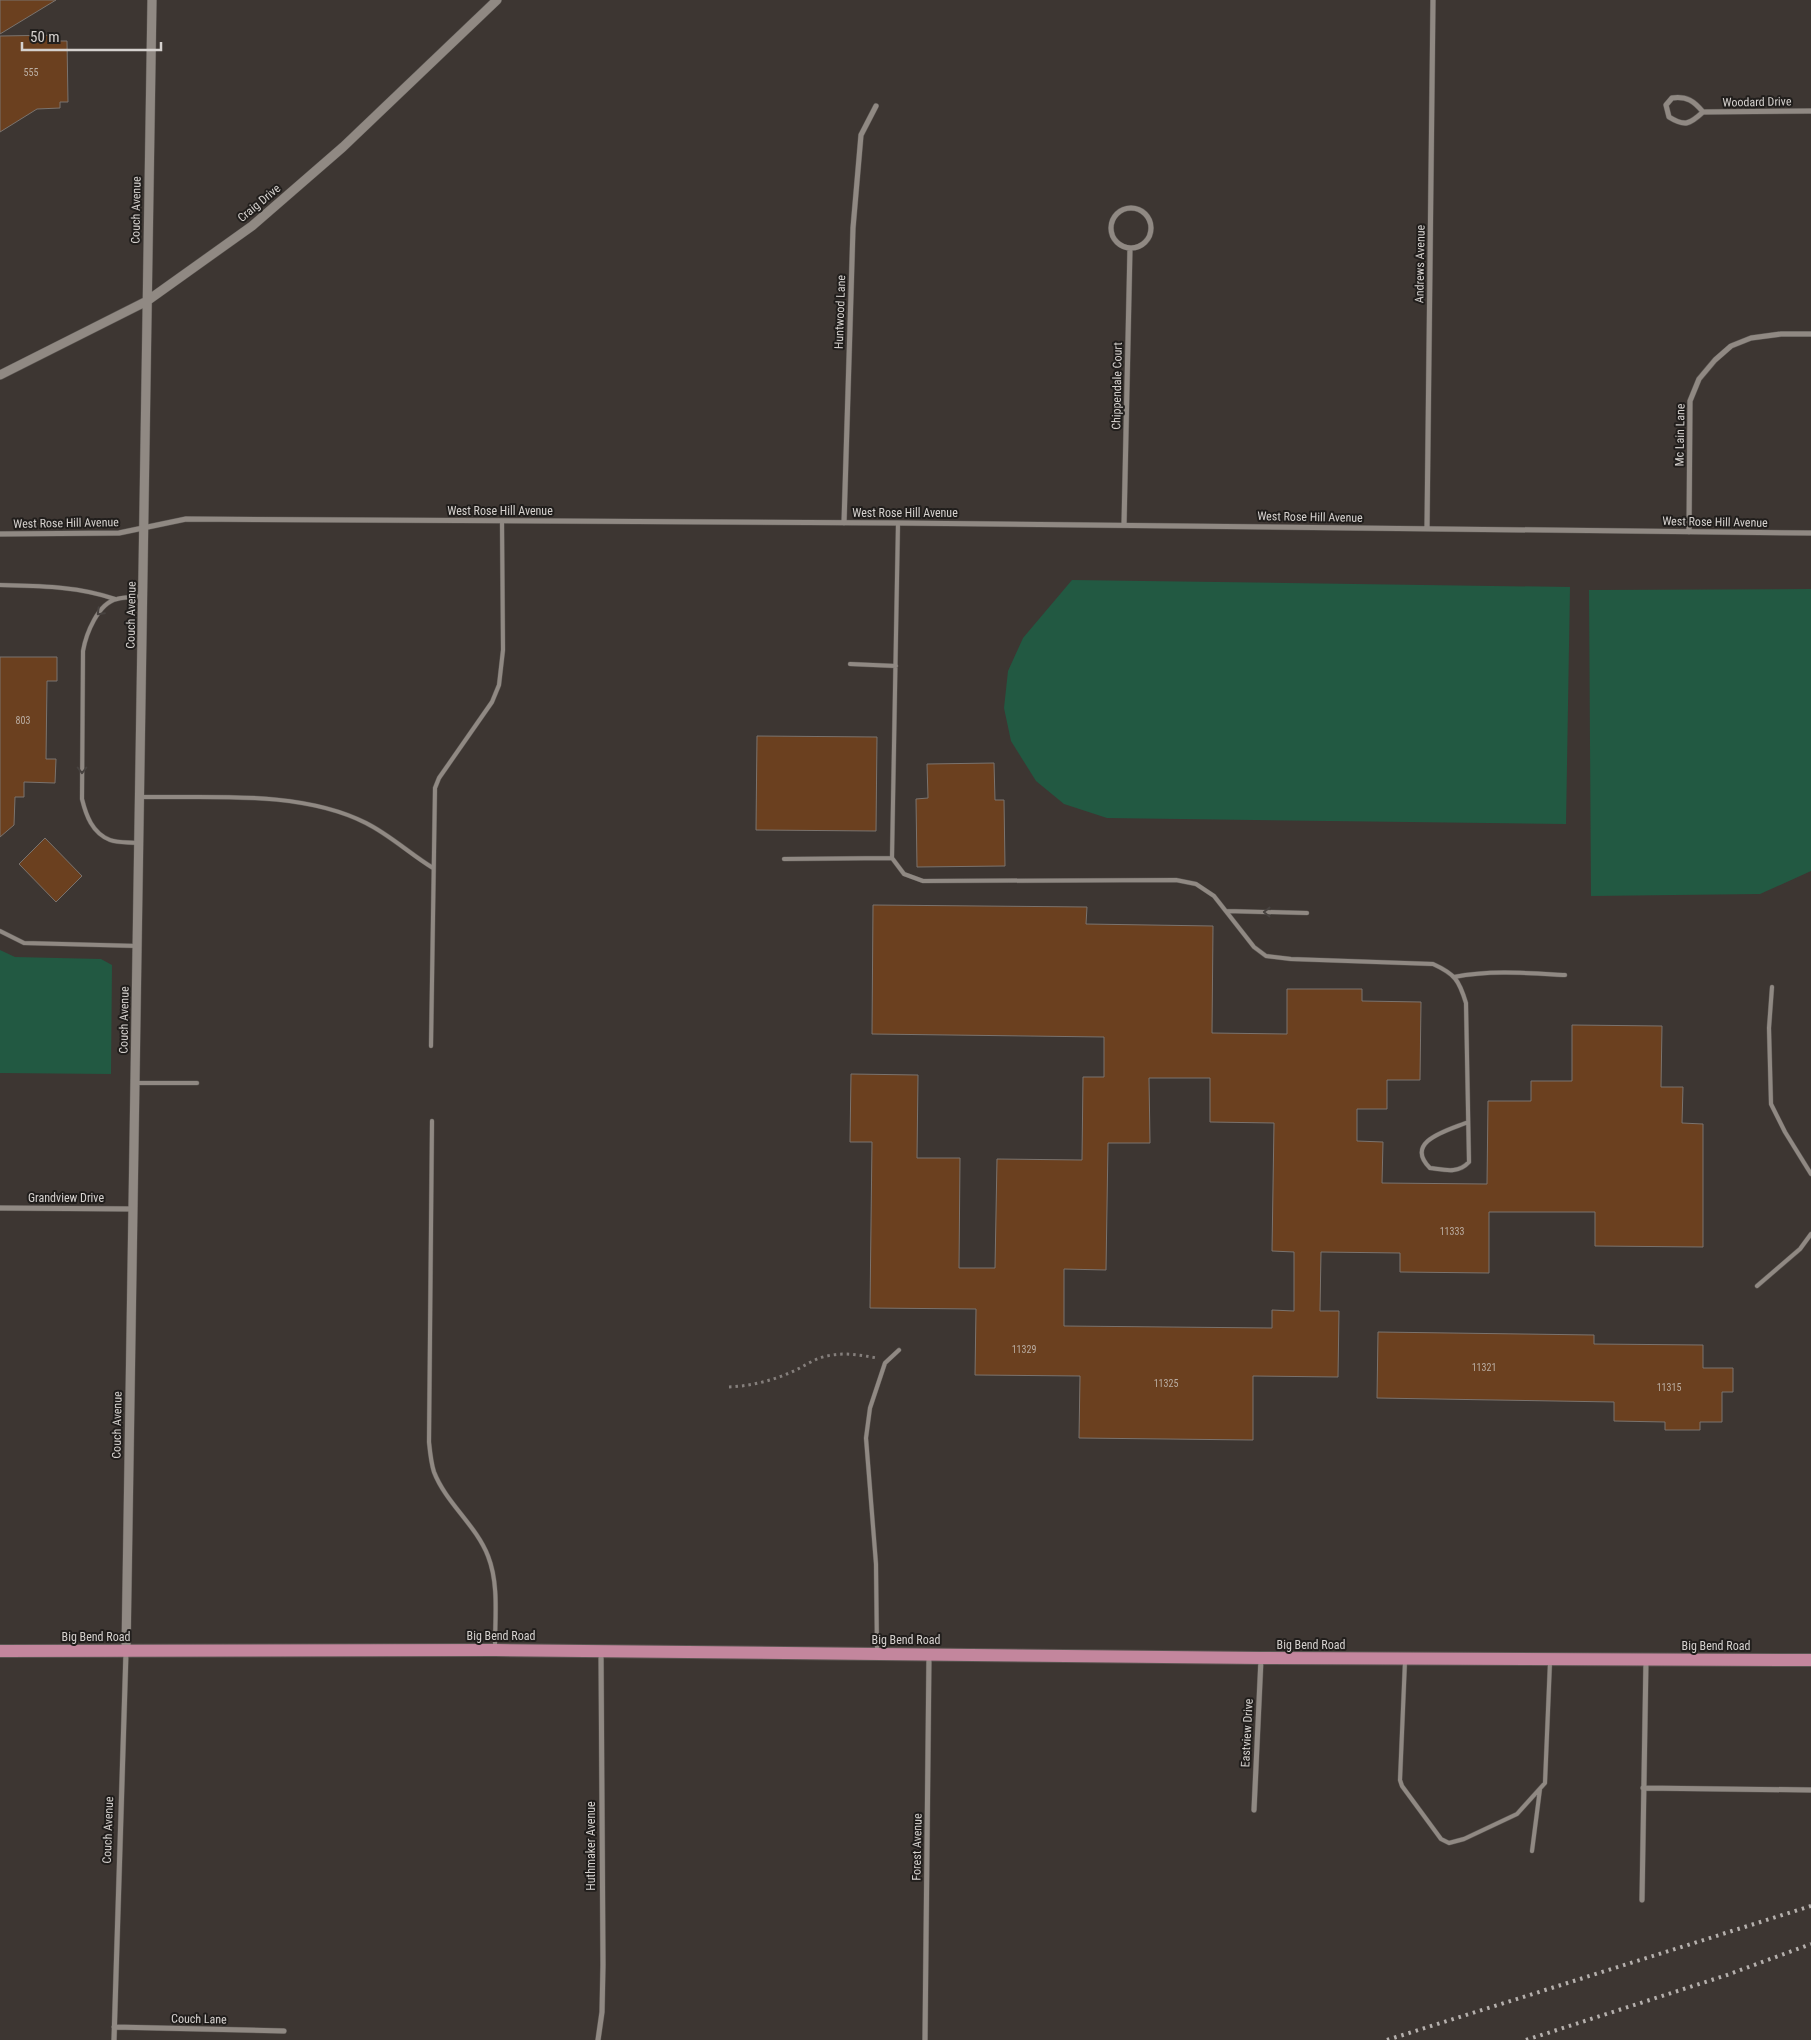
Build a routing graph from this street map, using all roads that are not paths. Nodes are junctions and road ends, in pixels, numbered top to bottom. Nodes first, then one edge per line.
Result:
1 (152, 0) edge
2 (497, 0) edge
3 (1432, 0) edge
4 (876, 106) dead end
5 (1811, 111) edge
6 (1703, 112) junction
7 (1130, 248) junction
8 (147, 301) junction
9 (1811, 334) edge
10 (0, 375) edge
11 (502, 521) junction
12 (844, 523) junction
13 (898, 523) junction
14 (1124, 525) junction
15 (145, 528) junction
16 (1427, 528) junction
17 (1689, 532) junction
18 (1811, 533) edge
19 (0, 534) edge
20 (0, 585) edge
21 (143, 596) junction
22 (114, 599) junction
23 (850, 664) dead end
24 (896, 666) junction
25 (140, 797) junction
26 (139, 844) junction
27 (892, 858) junction
28 (784, 859) dead end
29 (433, 868) junction
30 (1226, 911) junction
31 (1307, 913) dead end
32 (0, 931) edge
33 (138, 946) junction
34 (1565, 975) dead end
35 (1454, 977) junction
36 (1772, 987) dead end
37 (431, 1046) dead end
38 (135, 1082) junction
39 (197, 1083) dead end
40 (432, 1122) dead end
41 (1468, 1122) junction
42 (1811, 1174) edge
43 (0, 1208) edge
44 (133, 1209) junction
45 (1811, 1234) edge
46 (1757, 1286) dead end
47 (899, 1350) dead end
48 (495, 1650) junction
49 (0, 1651) edge
50 (126, 1651) junction
51 (601, 1651) junction
52 (877, 1654) junction
53 (929, 1654) junction
54 (1261, 1658) junction
55 (1405, 1658) junction
56 (1550, 1659) junction
57 (1646, 1659) junction
58 (1811, 1660) edge
59 (1643, 1788) junction
60 (1540, 1789) junction
61 (1811, 1790) edge
62 (1254, 1810) dead end
63 (1532, 1851) dead end
64 (1642, 1900) dead end
65 (114, 2027) junction
66 (284, 2031) dead end
67 (114, 2040) edge
68 (598, 2040) edge
69 (925, 2040) edge

1 - 8 street, Couch Avenue
2 - 8 street, Craig Drive
3 - 16 street, Andrews Avenue
4 - 12 street, Huntwood Lane
5 - 6 street, Woodard Drive
6 - 6 street, Woodard Drive
7 - 7 street
7 - 14 street, Chippendale Court
8 - 10 street, Craig Drive
8 - 15 street, Couch Avenue
9 - 17 street, Mc Lain Lane
11 - 12 street, West Rose Hill Avenue
11 - 15 street, West Rose Hill Avenue
11 - 29 lane
12 - 13 street, West Rose Hill Avenue
13 - 14 street, West Rose Hill Avenue
13 - 24 lane
14 - 16 street, West Rose Hill Avenue
15 - 19 street, West Rose Hill Avenue
15 - 21 street, Couch Avenue
16 - 17 street, West Rose Hill Avenue
17 - 18 street, West Rose Hill Avenue
20 - 22 lane
21 - 22 lane
21 - 25 street, Couch Avenue
22 -> 26 lane
23 - 24 lane
24 - 27 lane
25 - 26 street, Couch Avenue
25 - 29 lane
26 - 33 street, Couch Avenue
27 - 28 lane
27 - 30 lane
29 - 37 lane
31 -> 30 lane
30 - 35 lane
32 - 33 lane
33 - 38 street, Couch Avenue
34 - 35 lane
35 - 41 lane
36 - 42 lane
38 - 39 lane
38 - 44 street, Couch Avenue
40 - 48 lane
41 - 41 lane
43 - 44 street, Grandview Drive
44 - 50 street, Couch Avenue
45 - 46 lane
47 - 52 lane
48 - 50 main road, Big Bend Road
48 - 51 main road, Big Bend Road
49 - 50 main road, Big Bend Road
50 - 65 street, Couch Avenue
51 - 52 main road, Big Bend Road
51 - 68 street, Huthmaker Avenue
52 - 53 main road, Big Bend Road
53 - 54 main road, Big Bend Road
53 - 69 street, Forest Avenue
54 - 55 main road, Big Bend Road
54 - 62 street, Eastview Drive
55 - 56 main road, Big Bend Road
55 - 60 lane
56 - 57 main road, Big Bend Road
56 - 60 lane
57 - 58 main road, Big Bend Road
57 - 59 street
59 - 61 street
59 - 64 street
60 - 63 lane
65 - 66 street, Couch Lane
65 - 67 street, Couch Avenue

